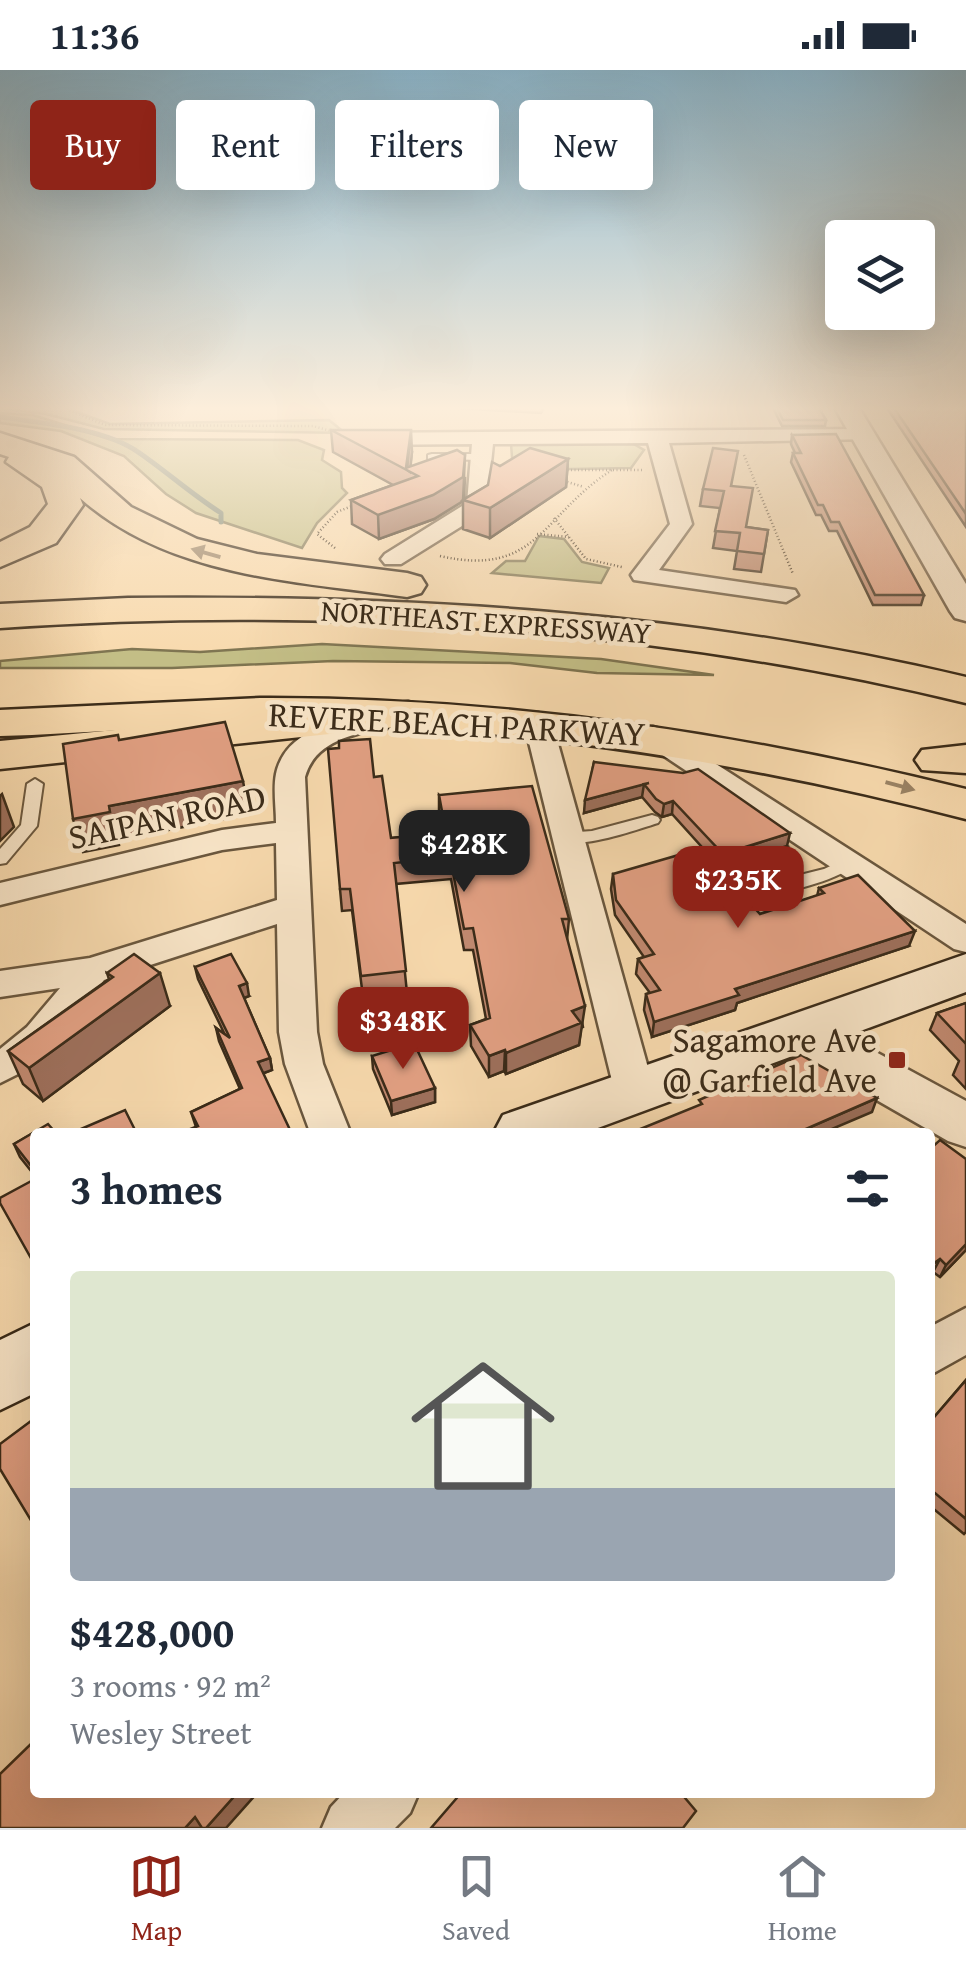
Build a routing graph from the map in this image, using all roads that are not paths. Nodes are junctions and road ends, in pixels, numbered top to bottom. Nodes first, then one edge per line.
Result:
1 (60, 490) edge
2 (92, 490) edge
3 (479, 490) edge
4 (671, 490) edge
5 (894, 490) edge
6 (403, 552) road end
7 (0, 556) edge
8 (962, 587) edge
9 (0, 590) edge
10 (440, 590) junction
11 (786, 595) road end
12 (0, 616) edge
13 (944, 669) edge
14 (0, 696) edge
15 (408, 714) junction
16 (538, 722) junction
17 (0, 723) edge
18 (652, 735) junction
19 (0, 755) edge
20 (957, 762) edge
21 (35, 784) dead end
22 (966, 804) edge
23 (652, 820) dead end
24 (292, 831) junction
25 (565, 838) junction
26 (0, 859) edge
27 (850, 862) junction
28 (0, 894) edge
29 (734, 897) edge
30 (294, 907) junction
31 (966, 940) edge
32 (92, 970) junction
33 (966, 972) edge
34 (0, 984) edge
35 (798, 1032) junction
36 (0, 1068) edge
37 (635, 1093) junction
38 (966, 1126) edge
39 (329, 1128) edge
40 (534, 1128) edge
41 (966, 1329) edge
42 (935, 1349) edge
43 (30, 1358) edge
44 (0, 1376) edge
45 (383, 1798) edge
46 (352, 1828) edge

1 - 7 highway
10 -> 2 highway
3 - 6 street
4 - 11 street
5 - 8 street
9 - 10 highway, NORTHEAST EXPRESSWAY
10 - 13 highway, NORTHEAST EXPRESSWAY
12 - 13 highway, NORTHEAST EXPRESSWAY
14 - 20 highway, REVERE BEACH PARKWAY
15 - 16 highway, REVERE BEACH PARKWAY
15 - 17 highway, REVERE BEACH PARKWAY
15 - 19 highway
15 - 24 street
16 - 18 highway, REVERE BEACH PARKWAY
16 - 25 street
18 -> 22 highway, REVERE BEACH PARKWAY
18 - 27 street
21 - 26 lane
23 - 25 lane
24 - 28 street, SAIPAN ROAD
24 - 30 street
25 - 37 street
27 - 29 lane
27 - 31 street
30 - 32 street
30 - 39 street
32 - 34 street
32 - 36 street
33 - 35 main road
35 - 37 main road
35 - 38 street
37 - 40 main road
41 - 42 street
43 - 44 main road
45 - 46 street

